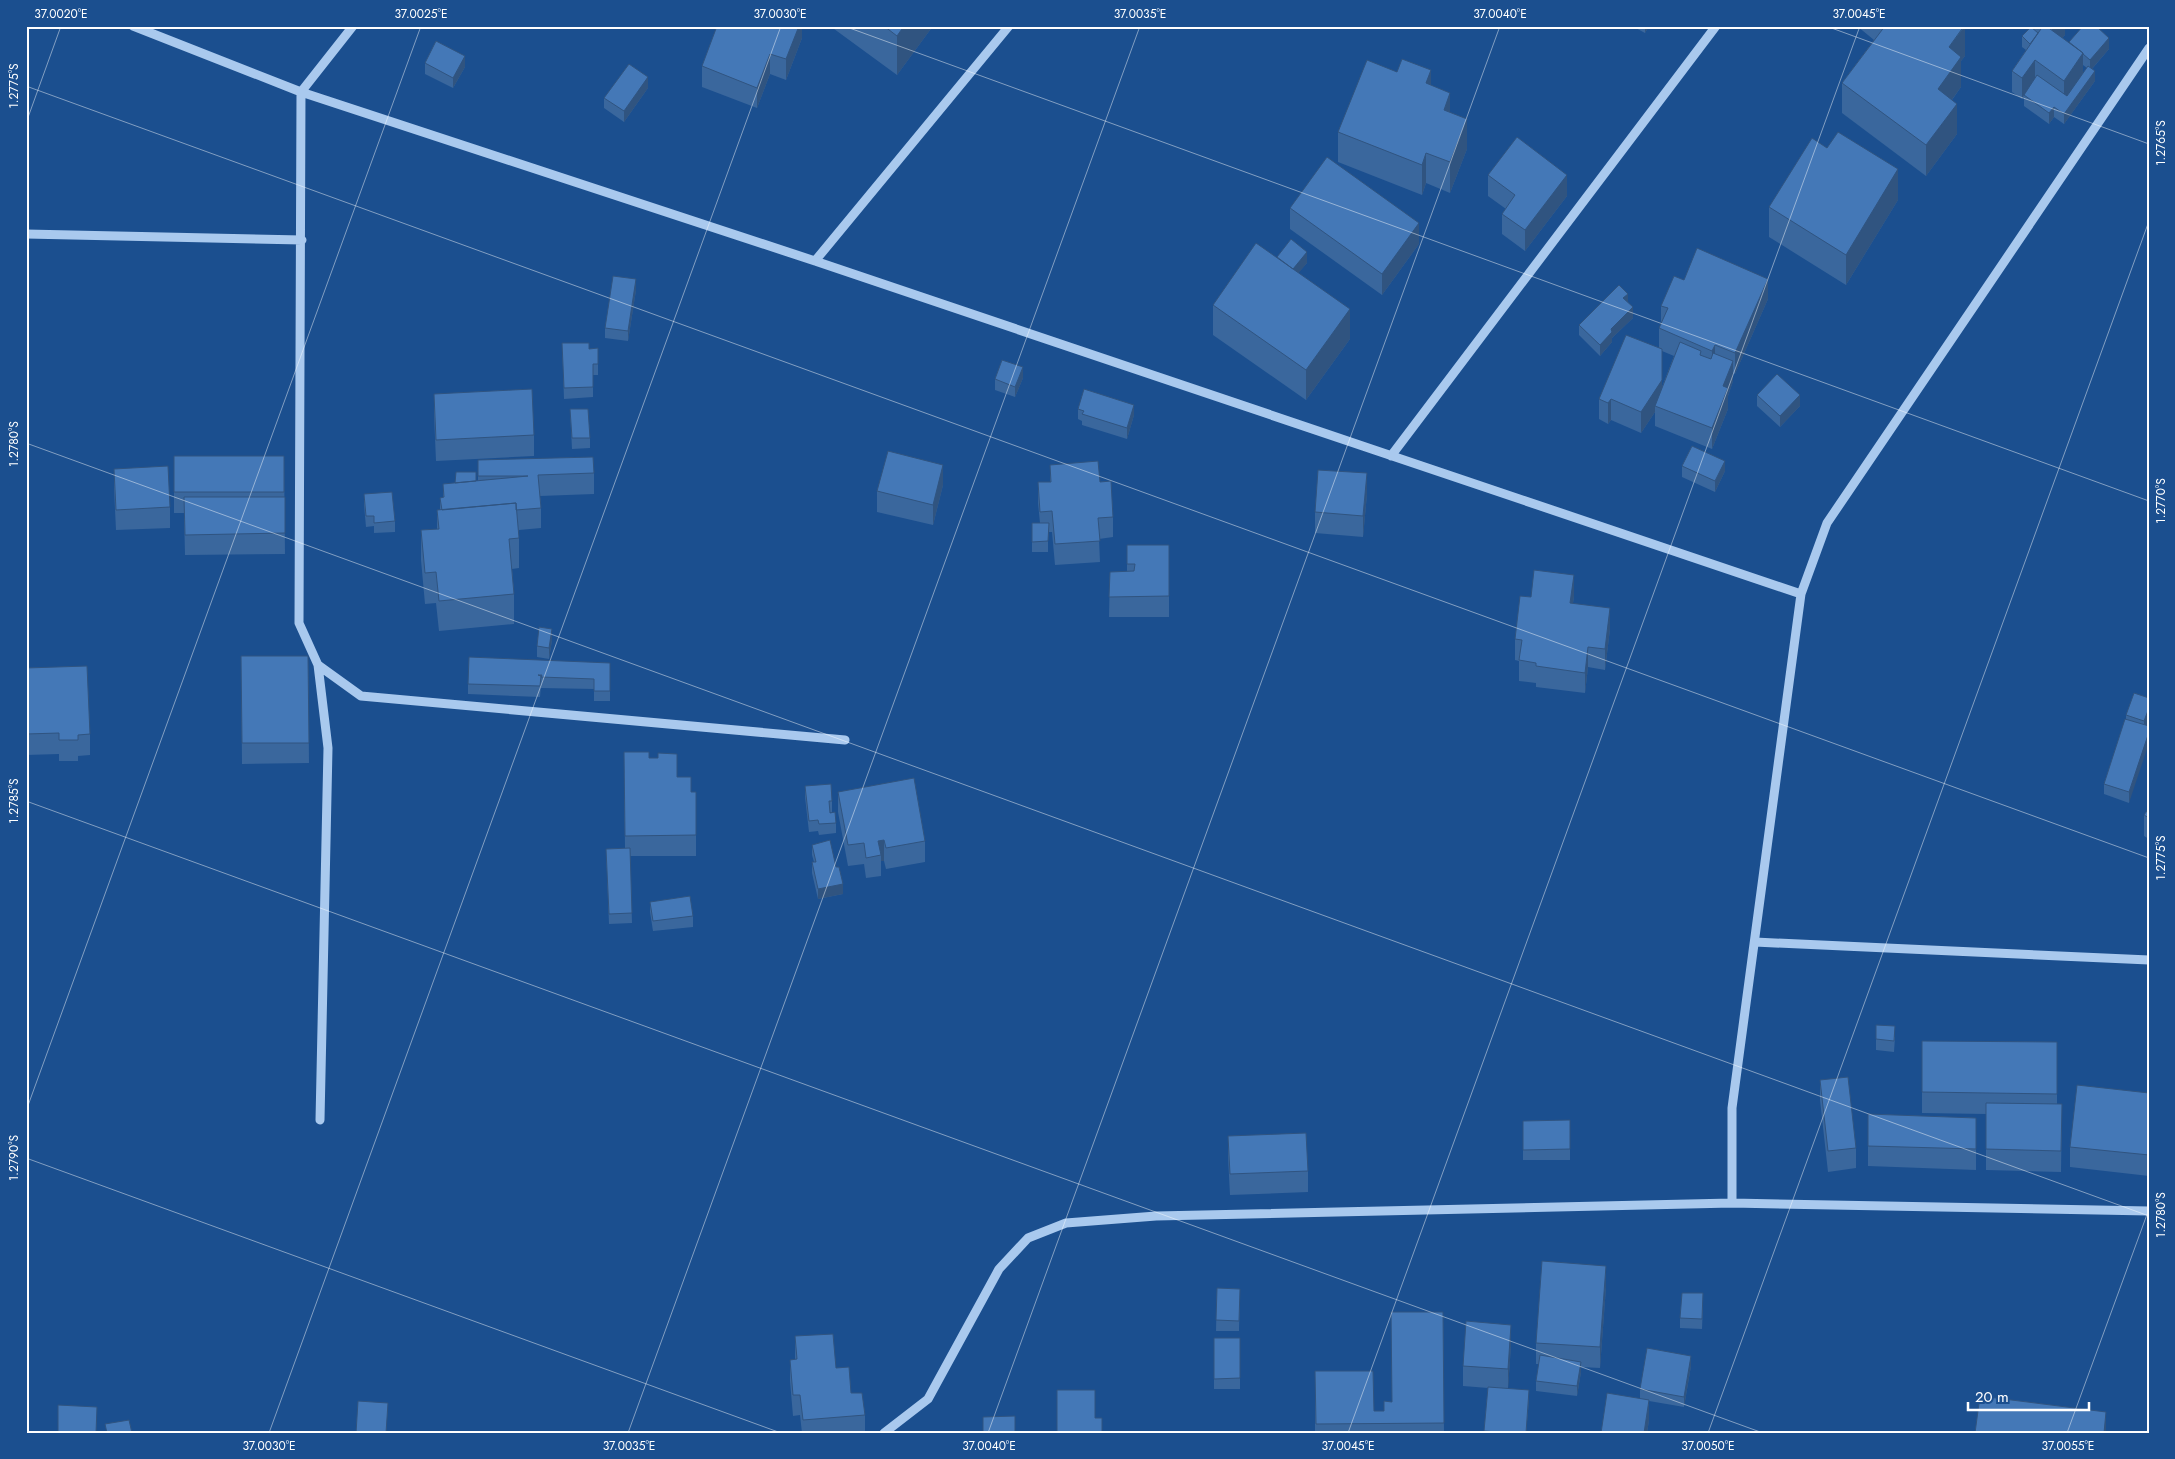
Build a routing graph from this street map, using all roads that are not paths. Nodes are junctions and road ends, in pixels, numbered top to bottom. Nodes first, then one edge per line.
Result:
1 (133, 26) edge
2 (353, 26) edge
3 (1009, 26) edge
4 (1716, 26) edge
5 (2149, 48) edge
6 (301, 92) junction
7 (26, 234) edge
8 (302, 240) junction
9 (815, 261) junction
10 (1391, 456) junction
11 (1801, 594) junction
12 (318, 665) junction
13 (844, 740) dead end
14 (1755, 942) junction
15 (2149, 960) edge
16 (320, 1120) dead end
17 (1732, 1203) junction
18 (2149, 1211) edge
19 (884, 1433) edge

1 - 6 street
2 - 6 street
3 - 9 street
4 - 10 street
5 - 11 street
6 - 8 street
6 - 9 street
7 - 8 street
8 - 12 street
9 - 10 street
10 - 11 street
11 - 14 street
12 - 13 street
12 - 16 street
14 - 15 street
14 - 17 street
17 - 18 street
17 - 19 street

